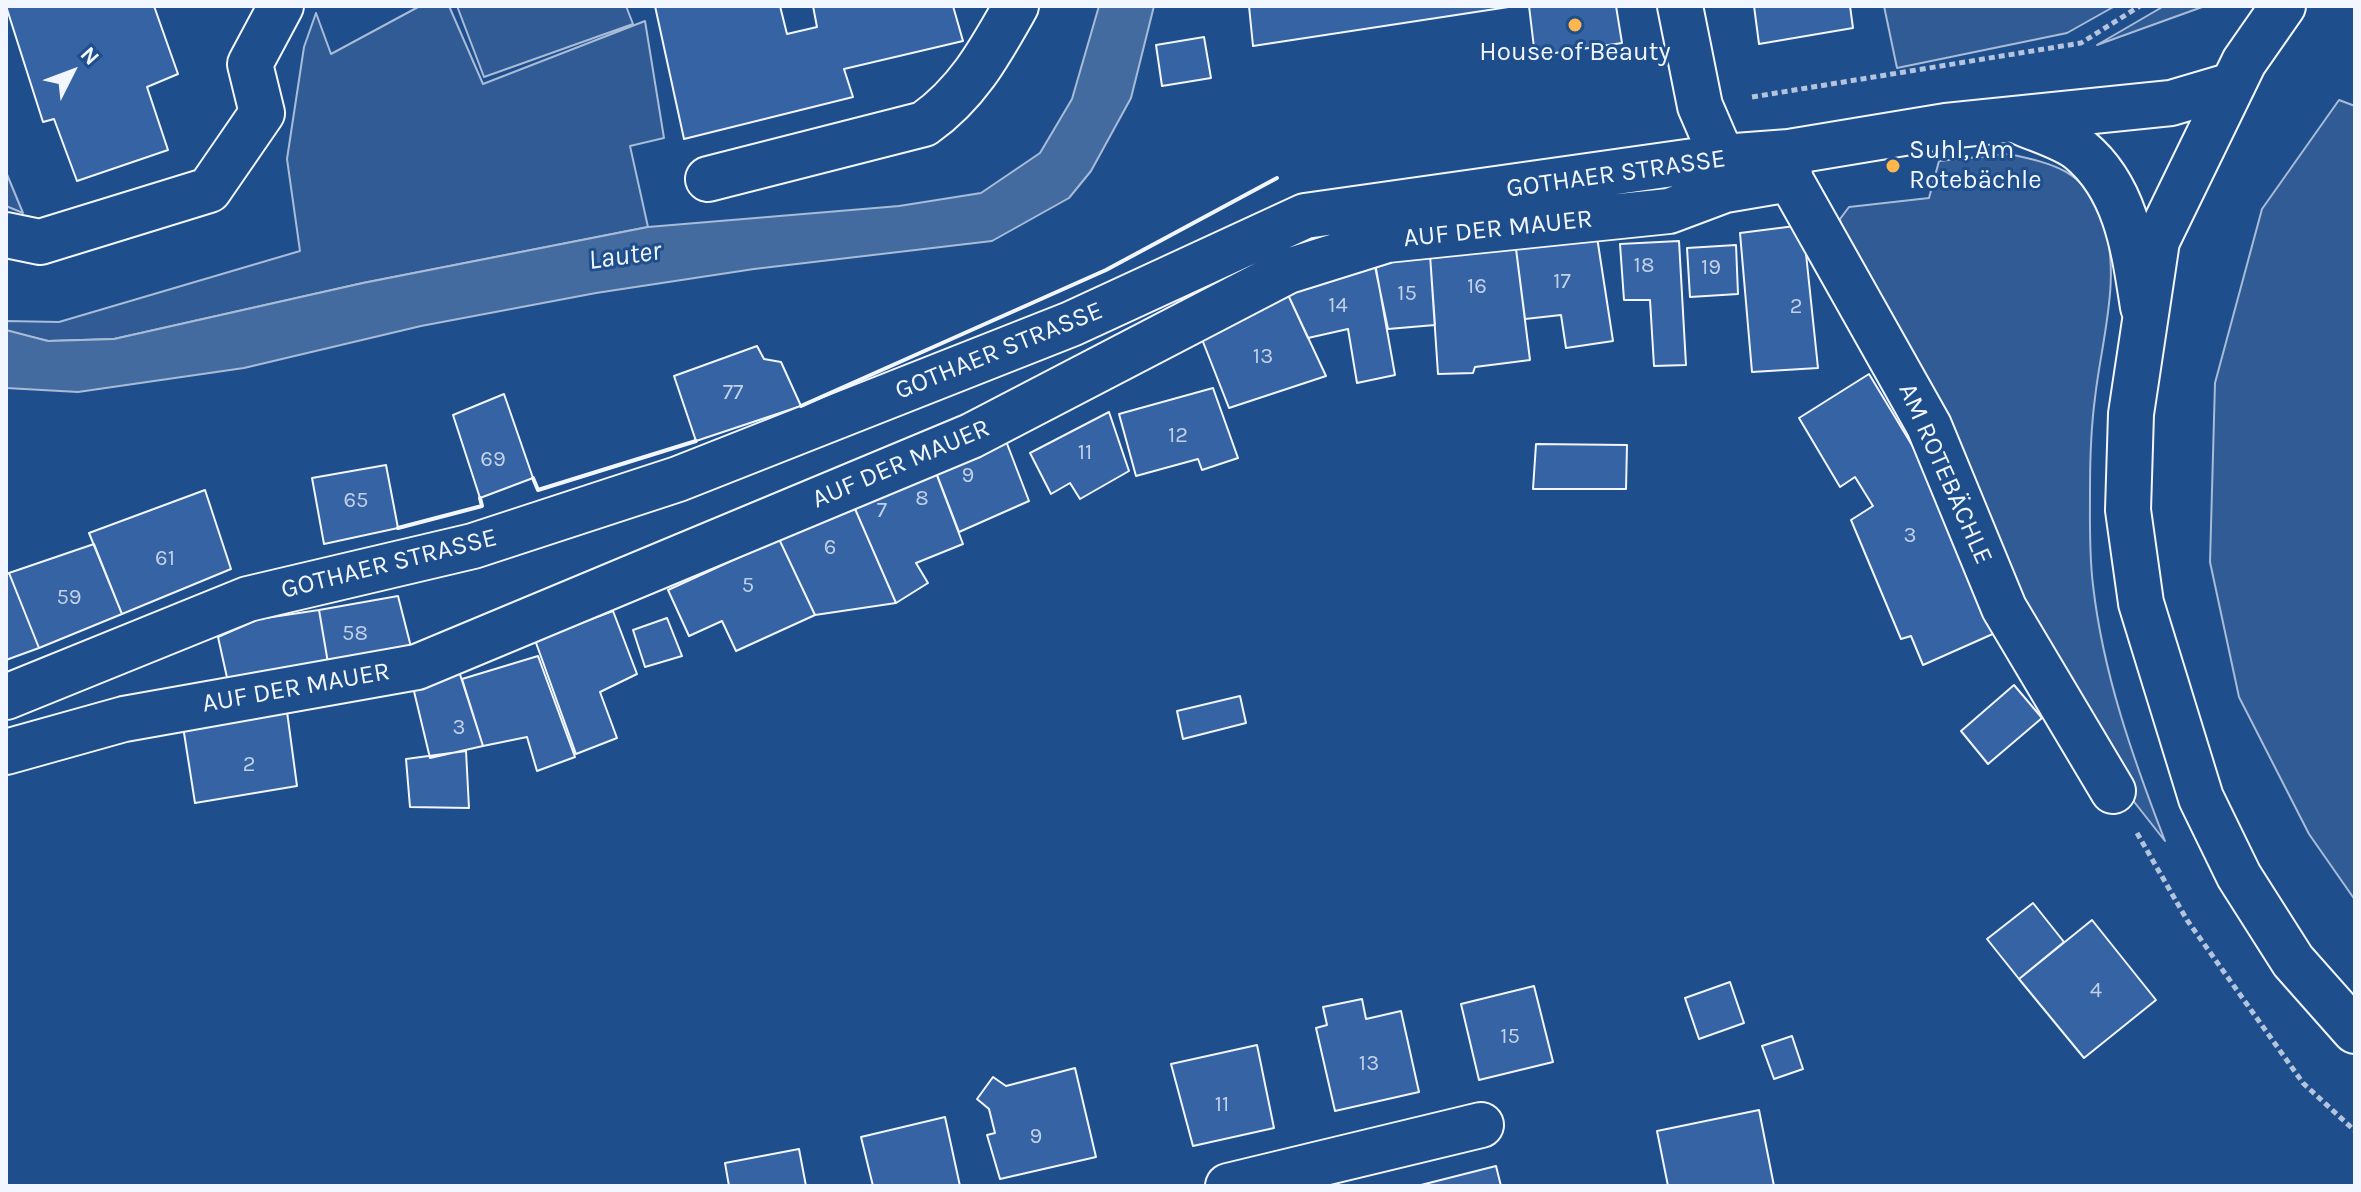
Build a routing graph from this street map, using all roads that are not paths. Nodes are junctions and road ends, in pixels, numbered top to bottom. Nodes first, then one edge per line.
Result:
1 (281, 6) edge
2 (1016, 6) edge
3 (1680, 6) edge
4 (2283, 6) edge
5 (2232, 85) junction
6 (2018, 121) junction
7 (1706, 160) junction
8 (1790, 166) junction
9 (708, 179) dead end
10 (6, 235) edge
11 (2144, 312) junction
12 (6, 697) edge
13 (6, 752) edge
14 (2113, 791) road end
15 (2355, 1031) edge
16 (1481, 1125) dead end
17 (1228, 1186) edge

1 - 10 street
2 - 9 street
3 - 7 street
4 - 5 street
5 - 6 street, GOTHAER STRASSE
5 - 11 street
6 - 8 street, GOTHAER STRASSE
6 - 11 street, GOTHAER STRASSE
7 - 8 street, GOTHAER STRASSE
7 - 12 street, GOTHAER STRASSE
8 - 13 street, AUF DER MAUER
8 - 14 street, AM ROTEBÄCHLE
11 - 15 street
16 - 17 street

